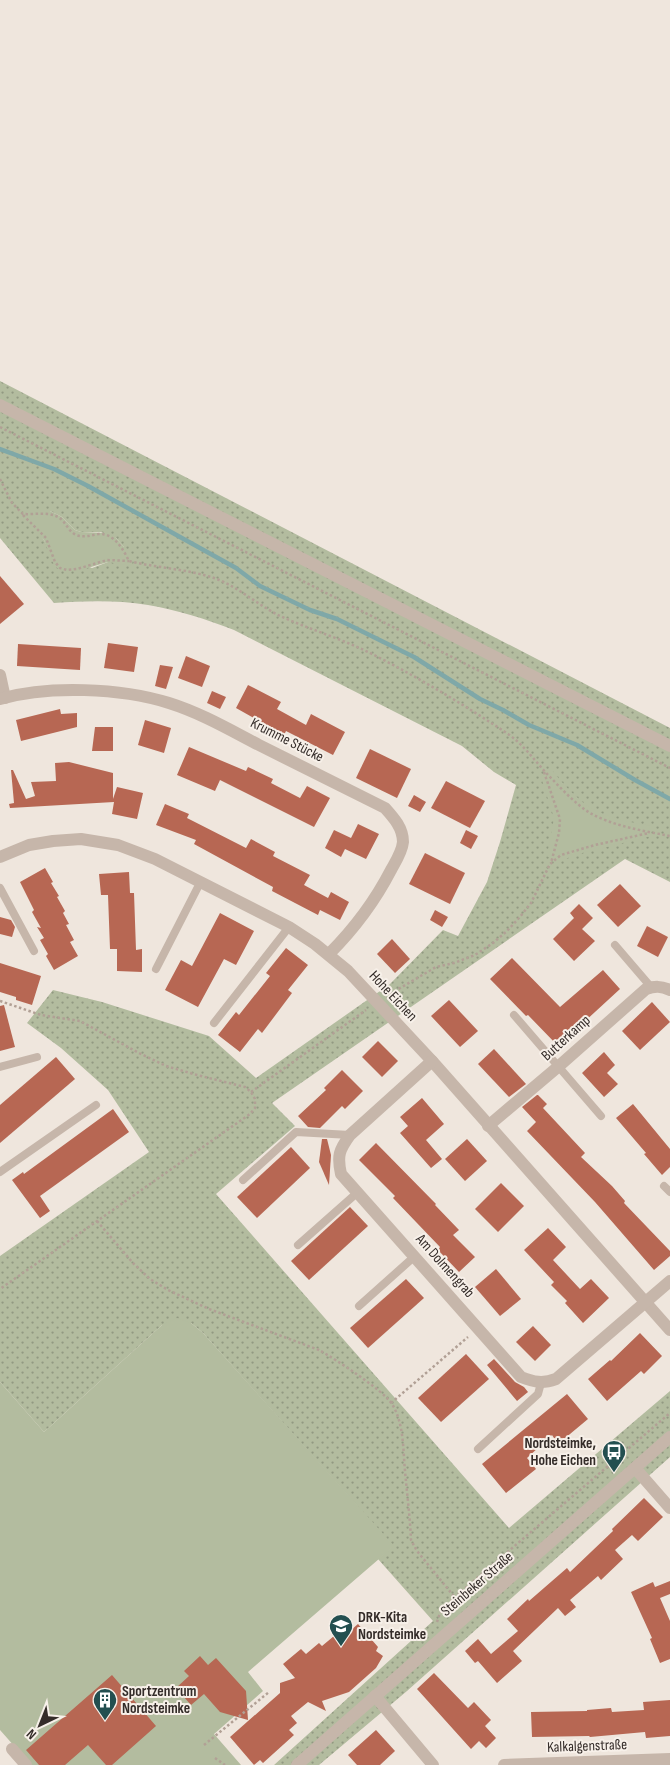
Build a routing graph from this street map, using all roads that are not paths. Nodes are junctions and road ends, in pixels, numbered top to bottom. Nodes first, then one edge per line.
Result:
1 (0, 405) edge
2 (0, 676) edge
3 (2, 699) edge
4 (670, 746) edge
5 (0, 857) edge
6 (200, 883) junction
7 (0, 888) edge
8 (289, 927) junction
9 (615, 945) dead end
10 (34, 951) dead end
11 (329, 954) junction
12 (156, 969) dead end
13 (651, 987) junction
14 (670, 990) edge
15 (514, 1015) dead end
16 (214, 1023) dead end
17 (37, 1058) dead end
18 (432, 1062) junction
19 (559, 1066) junction
20 (0, 1067) edge
21 (96, 1105) dead end
22 (601, 1116) dead end
23 (488, 1126) junction
24 (350, 1135) junction
25 (0, 1172) edge
26 (244, 1180) dead end
27 (664, 1186) dead end
28 (358, 1192) junction
29 (670, 1192) edge
30 (298, 1245) dead end
31 (415, 1256) junction
32 (670, 1281) edge
33 (647, 1302) junction
34 (359, 1306) dead end
35 (670, 1330) edge
36 (541, 1383) junction
37 (670, 1437) edge
38 (478, 1449) dead end
39 (635, 1468) junction
40 (670, 1508) edge
41 (375, 1696) junction
42 (12, 1749) dead end
43 (670, 1759) edge
44 (26, 1765) edge
45 (297, 1765) edge
46 (433, 1765) edge
47 (504, 1765) edge

1 - 4 street
2 - 3 street
3 - 11 street, Krumme Stücke
5 - 6 street, Hohe Eichen
6 - 8 street, Hohe Eichen
6 - 12 lane
7 - 10 lane
8 - 11 street, Hohe Eichen
8 - 16 lane
9 - 13 lane
11 - 18 street, Hohe Eichen
13 - 14 street
13 - 19 street, Butterkamp
15 - 19 lane
17 - 20 lane
18 - 23 street, Hohe Eichen
18 - 24 street, Am Dolmengrab
19 - 22 lane
19 - 23 street, Butterkamp
21 - 25 lane
23 - 33 street, Hohe Eichen
24 - 26 lane
24 - 28 street, Am Dolmengrab
27 - 29 lane
28 - 30 lane
28 - 31 street, Am Dolmengrab
31 - 34 lane
31 - 36 street, Am Dolmengrab
32 - 33 street
33 - 35 street, Hohe Eichen
33 - 36 street
36 - 38 lane
37 - 39 street, Steinbeker Straße
39 - 40 street
39 - 41 street, Steinbeker Straße
41 - 45 street, Steinbeker Straße
41 - 46 street
42 - 44 street
43 - 47 street, Kalkalgenstraße

